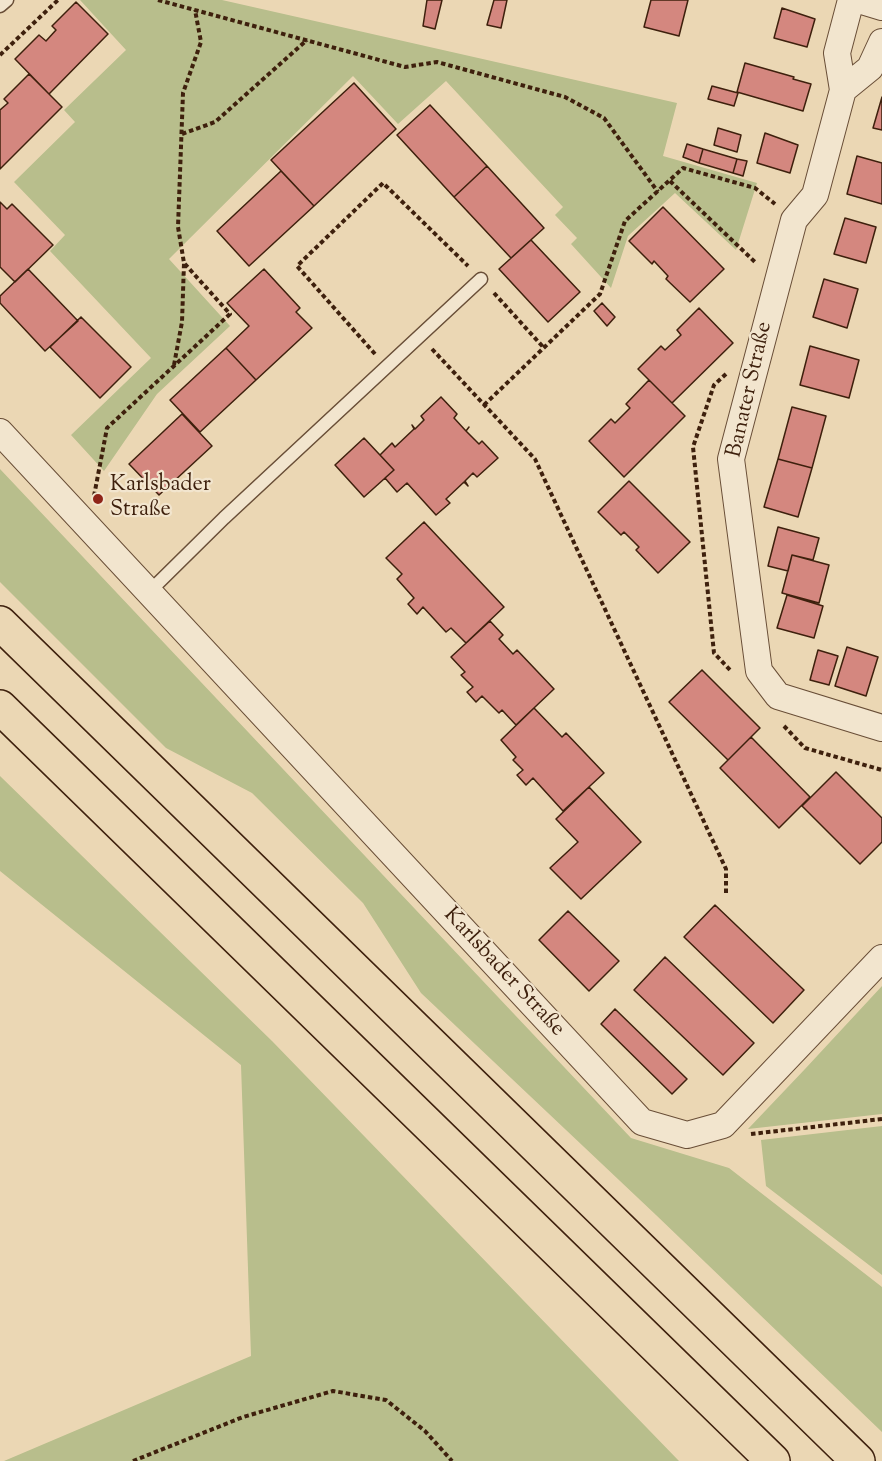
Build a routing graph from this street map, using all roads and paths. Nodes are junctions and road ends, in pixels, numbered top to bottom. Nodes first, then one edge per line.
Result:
1 (7, 0) edge
2 (58, 0) edge
3 (158, 0) edge
4 (850, 0) edge
5 (859, 0) edge
6 (0, 6) edge
7 (882, 7) edge
8 (195, 10) junction
9 (307, 40) junction
10 (882, 42) edge
11 (0, 55) edge
12 (843, 90) junction
13 (182, 134) junction
14 (670, 180) junction
15 (658, 192) junction
16 (794, 220) junction
17 (184, 263) junction
18 (481, 279) junction
19 (777, 283) junction
20 (420, 336) junction
21 (544, 348) junction
22 (174, 366) junction
23 (386, 367) junction
24 (484, 405) junction
25 (0, 432) edge
26 (88, 526) junction
27 (149, 592) junction
28 (0, 623) edge
29 (0, 707) edge
30 (882, 728) edge
31 (726, 895) dead end
32 (882, 957) edge
33 (882, 1119) edge
34 (723, 1125) junction
35 (133, 1461) edge
36 (452, 1461) edge
37 (773, 1461) edge
38 (858, 1461) edge

1 - 6 lane
2 - 11 path
3 - 8 path
4 - 12 street, Banater Straße
5 - 7 street
8 - 9 path
8 - 13 path
9 - 13 path
9 - 15 path
10 - 12 street
12 - 16 street, Banater Straße
13 - 17 path
14 - 15 path
14 - 16 path
14 - 19 path
15 - 21 path
16 - 19 street, Banater Straße
17 - 22 path
17 - 22 path
18 - 20 lane
18 - 21 path
18 - 23 path
19 - 30 street, Banater Straße
20 - 23 lane
20 - 24 path
21 - 24 path
22 - 26 path
23 - 27 lane
24 - 31 path
25 - 26 street, Karlsbader Straße
26 - 27 street, Karlsbader Straße
27 - 34 street, Karlsbader Straße
28 - 38 highway
29 - 37 highway
32 - 34 street
33 - 34 path
35 - 36 path

